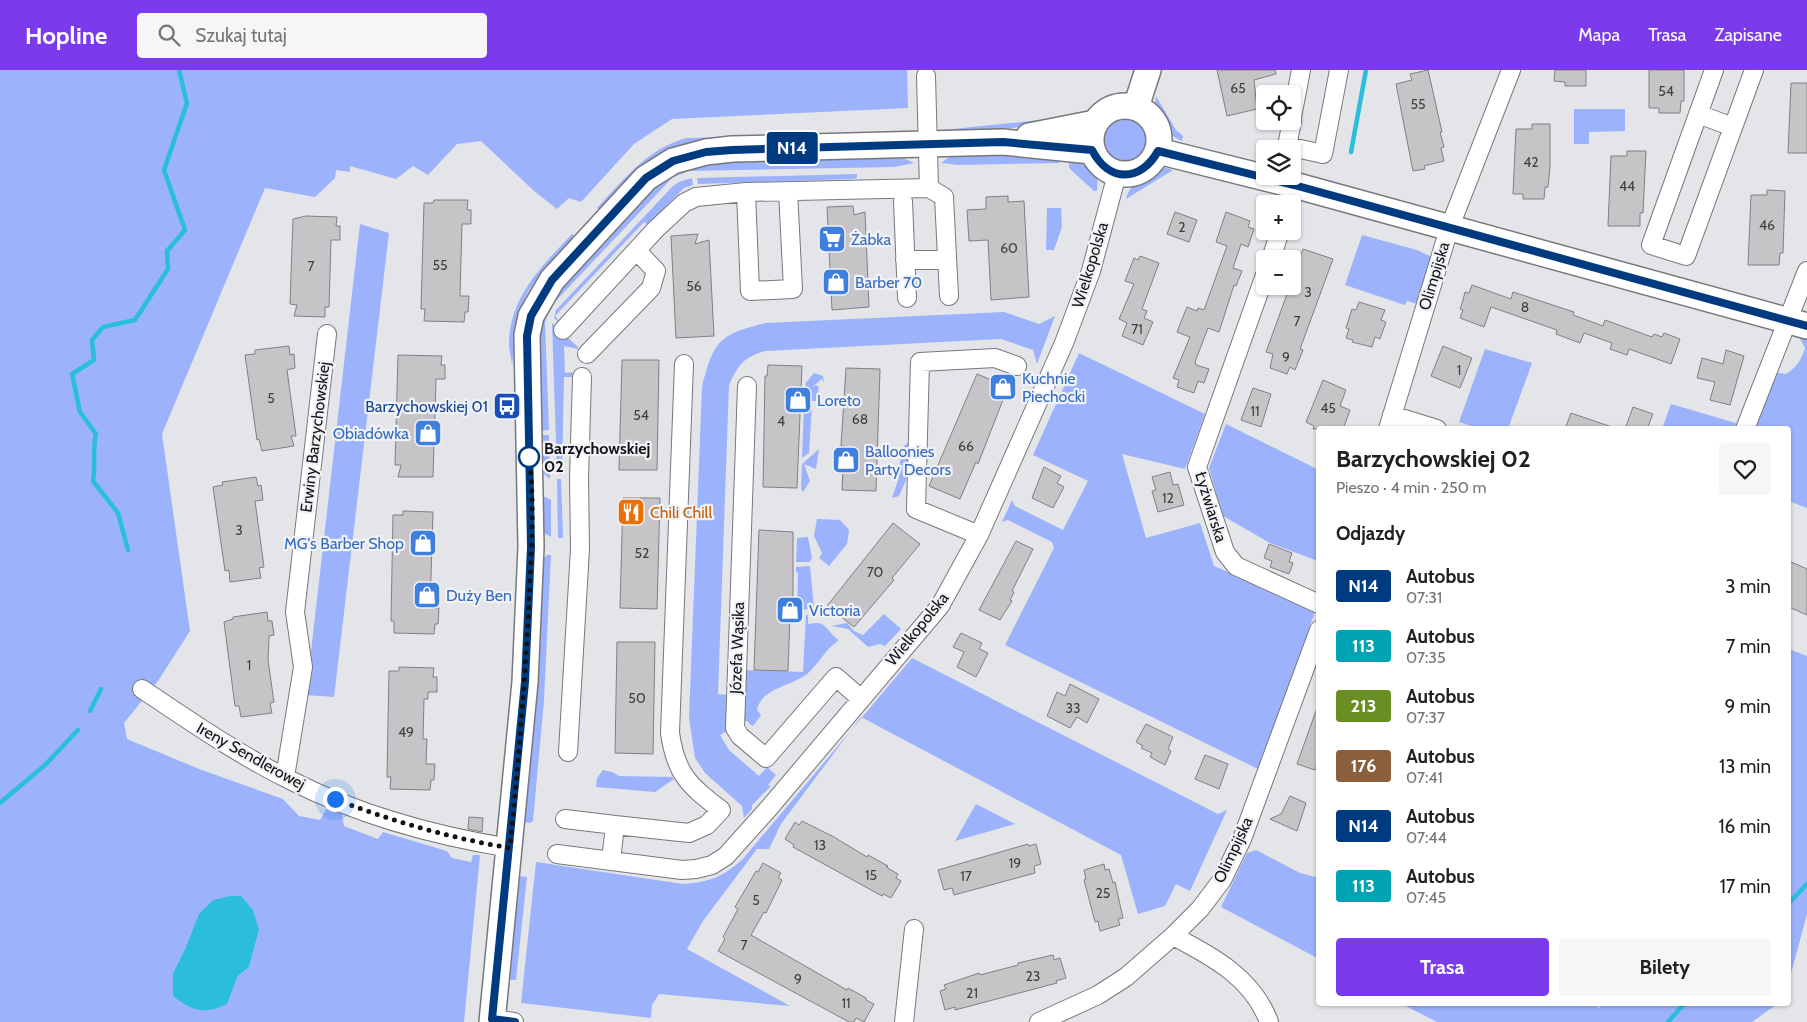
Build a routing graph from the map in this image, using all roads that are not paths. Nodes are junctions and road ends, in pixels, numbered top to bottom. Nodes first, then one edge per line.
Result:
1 (1148, 70) edge
2 (1301, 70) edge
3 (1339, 70) edge
4 (1511, 70) edge
5 (1714, 70) edge
6 (1754, 70) edge
7 (926, 76) dead end
8 (1298, 85) edge
9 (1136, 108) junction
10 (1698, 114) junction
11 (1095, 124) junction
12 (1733, 128) junction
13 (1290, 130) edge
14 (1003, 142) junction
15 (928, 144) junction
16 (1092, 150) junction
17 (1158, 151) junction
18 (1117, 174) junction
19 (929, 188) junction
20 (788, 191) junction
21 (746, 192) junction
22 (1292, 194) edge
23 (903, 202) dead end
24 (1449, 229) junction
25 (637, 251) junction
26 (905, 260) junction
27 (948, 260) junction
28 (1807, 271) edge
29 (1258, 295) edge
30 (949, 296) dead end
31 (907, 298) dead end
32 (1798, 324) edge
33 (563, 330) dead end
34 (327, 334) dead end
35 (588, 354) dead end
36 (684, 364) dead end
37 (1017, 366) dead end
38 (582, 377) dead end
39 (747, 386) dead end
40 (1390, 422) edge
41 (1417, 426) edge
42 (1746, 426) edge
43 (979, 535) junction
44 (1316, 603) edge
45 (1316, 638) edge
46 (142, 689) dead end
47 (860, 698) junction
48 (568, 752) dead end
49 (285, 777) junction
50 (566, 819) dead end
51 (615, 825) junction
52 (510, 848) junction
53 (557, 854) dead end
54 (611, 861) junction
55 (914, 930) dead end
56 (1174, 936) junction
57 (500, 1021) edge
58 (904, 1022) edge
59 (1039, 1022) edge
60 (1268, 1022) edge

1 - 9 street
2 - 8 street
3 - 13 street
4 - 24 street, Olimpijska
5 - 10 street
6 - 12 street
7 - 15 street
9 - 11 street
9 - 17 street
10 - 12 street
10 - 12 street
11 - 14 street
11 - 16 street
14 - 15 street
14 - 16 street
15 - 19 street
15 - 52 street
16 - 18 street
17 - 18 street
17 - 22 street
18 - 43 street, Wielkopolska
19 - 20 street
19 - 27 street
20 - 21 street
20 - 21 street
21 - 25 street
22 - 24 street
23 - 26 street
24 - 32 street
24 - 40 street, Olimpijska
25 - 33 street
25 - 35 street
26 - 27 street
26 - 31 street
27 - 30 street
28 - 32 street
29 - 44 street, Łyżwiarska
32 - 42 street
34 - 49 street, Erwiny Barzychowskiej
36 - 51 street
37 - 43 street
38 - 48 street
39 - 47 street, Józefa Wąsika
40 - 41 street
43 - 47 street, Wielkopolska
45 - 56 street, Olimpijska
46 - 49 street, Ireny Sendlerowej
47 - 54 street, Wielkopolska
49 - 52 street, Ireny Sendlerowej
50 - 51 street
51 - 54 street
52 - 57 street
53 - 54 street, Wielkopolska
55 - 58 street
56 - 59 street, Olimpijska
56 - 60 street

